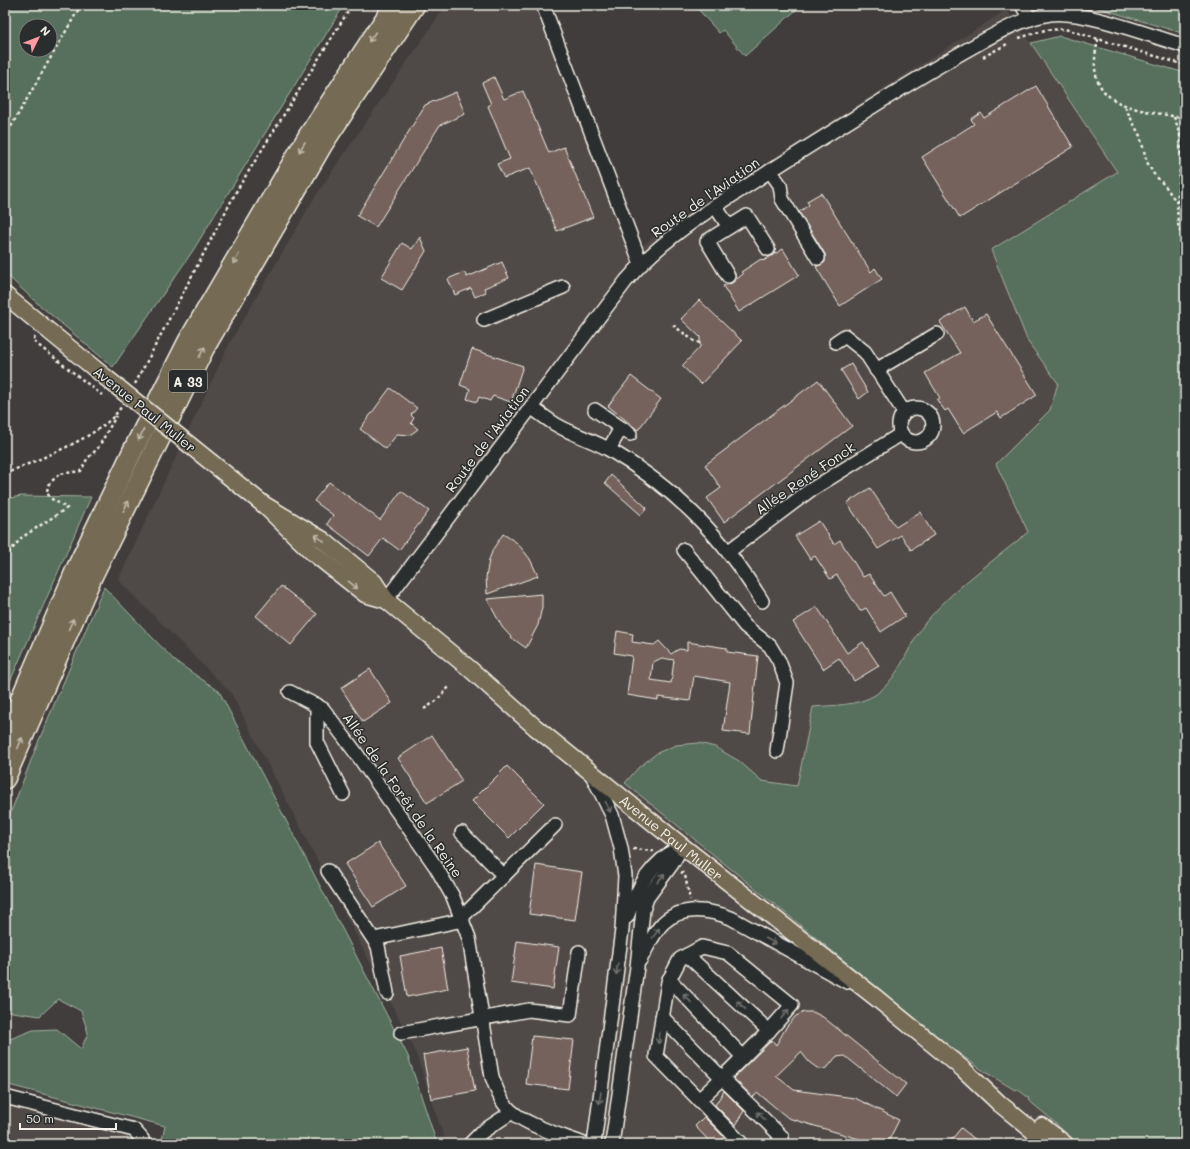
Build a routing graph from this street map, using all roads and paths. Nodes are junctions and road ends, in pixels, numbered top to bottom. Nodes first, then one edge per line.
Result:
1 (81, 5) edge
2 (352, 5) edge
3 (394, 5) edge
4 (415, 5) edge
5 (543, 5) edge
6 (1022, 5) edge
7 (1030, 19) junction
8 (1098, 39) junction
9 (1016, 40) dead end
10 (1011, 42) dead end
11 (1185, 46) edge
12 (990, 53) dead end
13 (1185, 65) edge
14 (1125, 106) junction
15 (1173, 116) junction
16 (1185, 119) edge
17 (5, 137) edge
18 (770, 171) junction
19 (1177, 204) junction
20 (715, 206) junction
21 (729, 227) junction
22 (1185, 247) edge
23 (768, 250) dead end
24 (818, 258) dead end
25 (641, 264) junction
26 (728, 276) dead end
27 (5, 287) edge
28 (564, 287) dead end
29 (5, 295) edge
30 (28, 312) junction
31 (484, 320) dead end
32 (673, 325) dead end
33 (937, 334) dead end
34 (700, 342) dead end
35 (836, 342) dead end
36 (876, 370) junction
37 (134, 386) dead end
38 (124, 403) dead end
39 (531, 407) junction
40 (595, 410) dead end
41 (118, 412) junction
42 (904, 412) junction
43 (901, 434) junction
44 (609, 449) junction
45 (5, 474) edge
46 (684, 550) dead end
47 (729, 551) junction
48 (5, 558) edge
49 (386, 600) junction
50 (762, 601) dead end
51 (449, 687) dead end
52 (290, 692) dead end
53 (317, 705) junction
54 (424, 709) dead end
55 (5, 735) edge
56 (777, 750) dead end
57 (591, 772) junction
58 (5, 780) edge
59 (343, 794) dead end
60 (555, 825) dead end
61 (462, 834) dead end
62 (682, 846) junction
63 (627, 848) dead end
64 (660, 854) dead end
65 (678, 869) dead end
66 (328, 871) dead end
67 (504, 876) junction
68 (691, 907) dead end
69 (463, 919) junction
70 (622, 930) junction
71 (374, 939) junction
72 (579, 952) dead end
73 (687, 955) junction
74 (637, 967) junction
75 (669, 979) junction
76 (387, 993) dead end
77 (876, 997) junction
78 (662, 1017) junction
79 (482, 1019) junction
80 (769, 1031) junction
81 (401, 1033) dead end
82 (743, 1057) junction
83 (963, 1069) junction
84 (722, 1078) junction
85 (5, 1097) edge
86 (699, 1100) junction
87 (512, 1112) junction
88 (143, 1144) edge
89 (470, 1144) edge
90 (584, 1144) edge
91 (594, 1144) edge
92 (612, 1144) edge
93 (742, 1144) edge
94 (777, 1144) edge
95 (1049, 1144) edge
96 (1065, 1144) edge

1 - 17 path
2 - 37 path
3 -> 55 highway, A 33
58 -> 4 highway, A 33
5 - 25 street
6 - 7 street
7 - 11 street, Route de l'Aviation
7 - 18 street, Route de l'Aviation
8 - 9 path
8 - 13 path
8 - 14 path
10 - 12 path
14 - 15 path
14 - 19 path
15 - 16 path
15 - 19 path
18 - 20 street, Route de l'Aviation
18 - 24 street
19 - 22 path
20 - 21 street
20 - 25 street, Route de l'Aviation
21 - 23 street
21 - 26 street
25 - 39 street, Route de l'Aviation
27 - 30 main road, Avenue Paul Muller
28 - 31 street
29 - 30 main road, Avenue Paul Muller
30 - 49 main road, Avenue Paul Muller, bridge
32 - 34 path
33 - 36 street
35 - 36 street
36 - 42 street
38 - 41 path
39 - 44 street
39 - 49 street, Route de l'Aviation
40 - 44 street
41 - 45 path
41 - 48 path
42 - 43 street
42 - 43 street
43 - 47 street, Allée René Fonck
44 - 47 street
46 - 56 street
47 - 50 street
49 - 57 main road, Avenue Paul Muller
51 - 54 path
52 - 53 street, Allée de la Forêt de la Reine
53 - 59 street
53 - 69 street, Allée de la Forêt de la Reine
57 - 62 main road, Avenue Paul Muller
57 -> 70 street
60 - 67 street
61 - 67 street
62 - 70 street
74 -> 62 street
62 - 77 main road, Avenue Paul Muller
63 - 64 path
65 - 68 path
66 - 71 street
67 - 69 street
69 - 71 street
69 - 79 street, Allée de la Forêt de la Reine
70 -> 91 street
71 - 76 street
72 - 79 street
73 - 75 street
80 -> 73 street
80 -> 73 street
74 -> 77 street
74 - 92 street
75 - 78 street
82 -> 75 street
77 - 83 main road, Avenue Paul Muller
78 - 84 street
78 -> 86 street
79 - 81 street
79 - 87 street, Allée de la Forêt de la Reine
80 - 82 street
82 - 84 street
83 - 95 main road, Avenue Paul Muller
83 - 96 main road, Avenue Paul Muller
84 - 86 street
94 -> 84 street
85 - 88 street
86 - 93 street
87 - 89 street
87 - 90 street, Allée de la Forêt de la Reine

